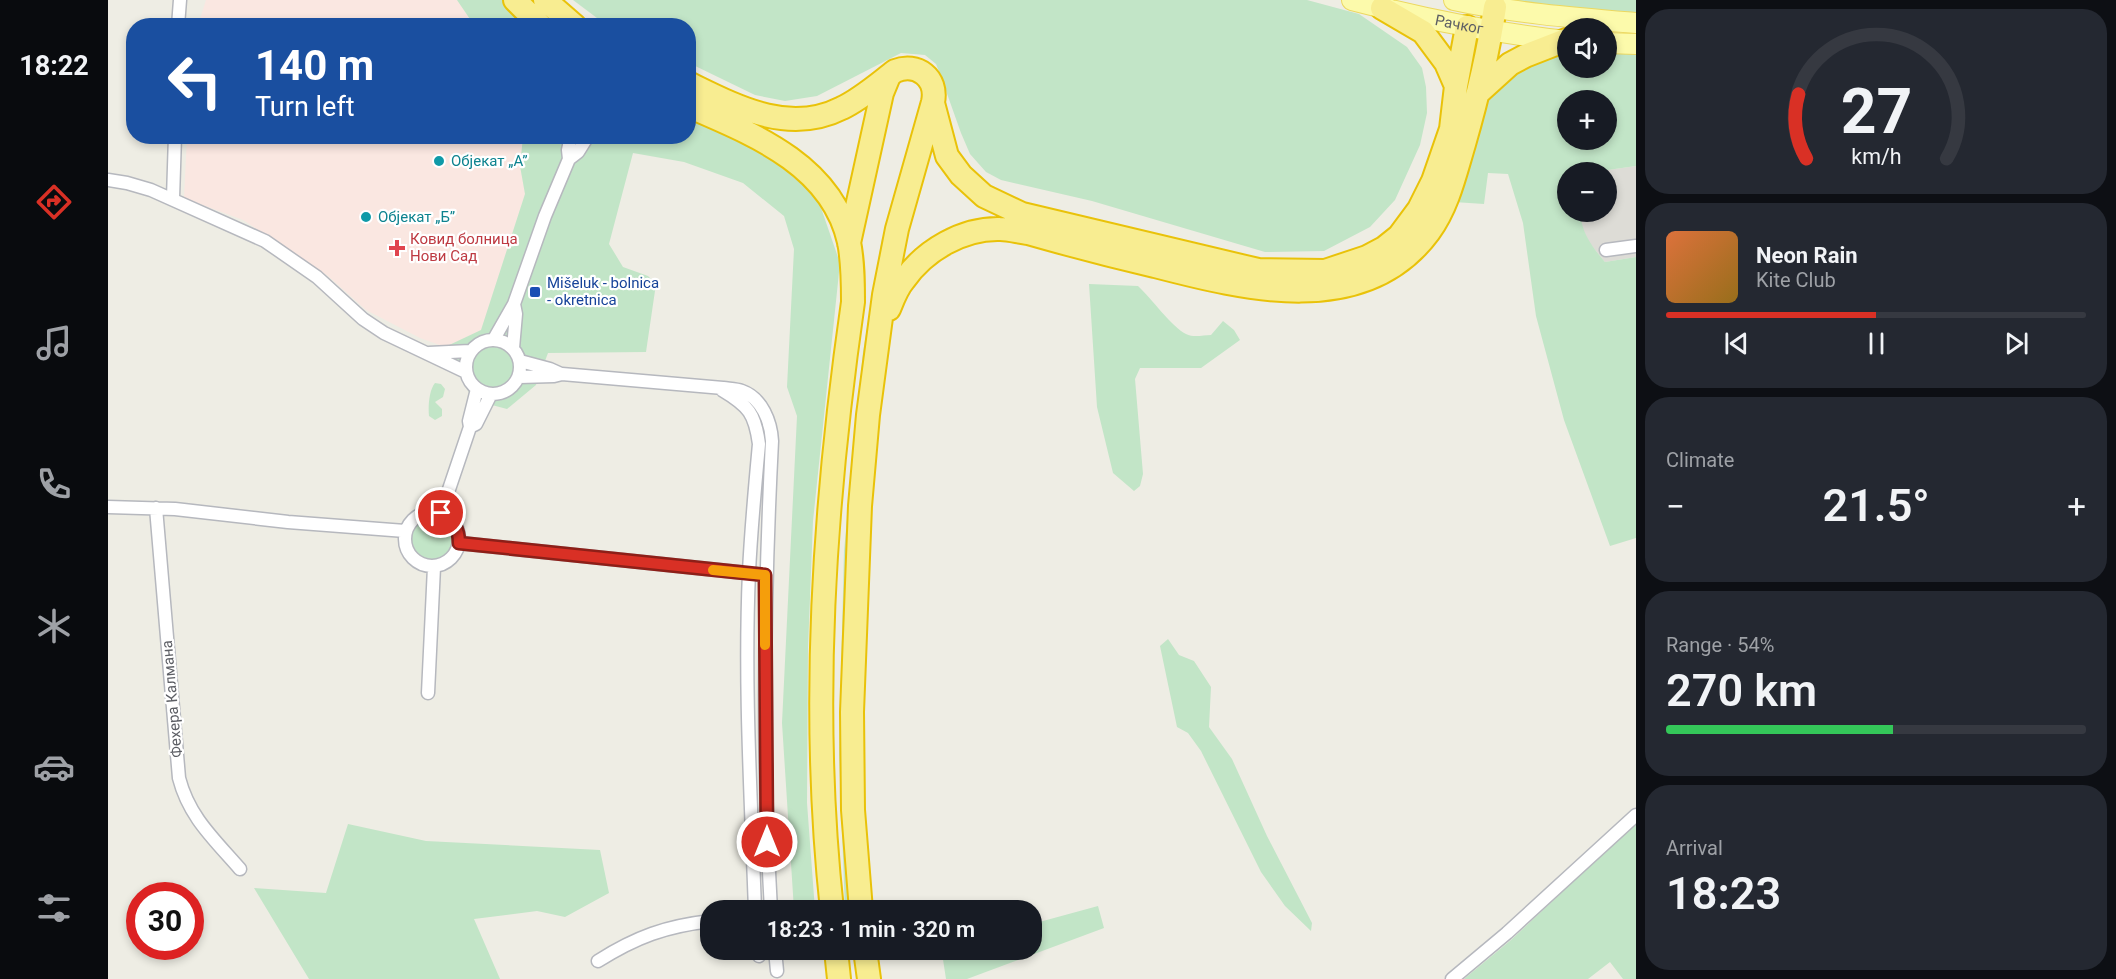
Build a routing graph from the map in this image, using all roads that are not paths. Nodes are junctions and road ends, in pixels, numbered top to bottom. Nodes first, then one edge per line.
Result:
1 (180, 0) edge
2 (515, 0) edge
3 (545, 0) edge
4 (1352, 0) edge
5 (1454, 0) edge
6 (1495, 7) junction
7 (1382, 8) junction
8 (179, 18) edge
9 (533, 18) edge
10 (566, 18) edge
11 (1636, 23) edge
12 (1467, 27) junction
13 (1491, 31) junction
14 (1557, 39) edge
15 (1617, 43) edge
16 (1557, 44) edge
17 (1636, 44) edge
18 (889, 76) junction
19 (696, 86) edge
20 (1456, 86) junction
21 (1478, 93) junction
22 (933, 102) junction
23 (696, 110) edge
24 (175, 144) edge
25 (569, 144) edge
26 (583, 144) edge
27 (569, 159) junction
28 (108, 180) edge
29 (173, 198) junction
30 (849, 243) junction
31 (1636, 246) edge
32 (1606, 250) dead end
33 (514, 304) junction
34 (878, 335) junction
35 (494, 339) junction
36 (513, 348) junction
37 (470, 351) junction
38 (429, 353) junction
39 (520, 361) junction
40 (466, 372) junction
41 (562, 374) junction
42 (519, 377) junction
43 (716, 387) junction
44 (477, 389) junction
45 (492, 394) junction
46 (470, 427) junction
47 (108, 507) edge
48 (156, 508) junction
49 (441, 513) junction
50 (405, 531) junction
51 (459, 543) junction
52 (434, 567) junction
53 (749, 573) junction
54 (765, 575) junction
55 (428, 693) dead end
56 (1636, 815) edge
57 (240, 868) dead end
58 (754, 900) edge
59 (770, 900) edge
60 (831, 900) edge
61 (860, 900) edge
62 (700, 922) edge
63 (776, 960) edge
64 (837, 960) edge
65 (866, 960) edge
66 (598, 962) dead end
67 (777, 971) dead end
68 (839, 979) edge
69 (869, 979) edge
70 (1452, 979) edge

1 - 8 street
2 - 9 highway
3 - 10 highway
4 - 7 main road, Рачког
5 - 6 main road, Рачког
6 - 11 main road, Рачког
6 - 13 highway
7 - 12 main road, Рачког
7 - 20 highway
12 - 13 main road, Рачког
12 - 20 highway
13 - 14 main road, Рачког
13 - 21 highway
15 - 17 main road
16 - 21 highway
18 - 19 highway
18 - 22 highway
18 - 30 highway
20 - 22 highway
21 - 34 highway
22 - 34 highway
23 - 30 highway
24 - 29 street
25 - 27 street
26 - 27 street
27 - 33 street
28 - 29 street
29 - 38 street
30 - 60 highway
31 - 32 street
33 - 35 street
33 - 36 street
34 - 61 highway
35 - 36 street
35 - 37 street
36 - 39 street
37 - 38 street
37 - 40 street
38 - 40 street
39 - 41 street
39 - 42 street
40 - 44 street
41 - 42 street
41 - 43 street
42 - 45 street
43 - 53 street
43 - 54 street
44 - 45 street
44 - 46 street
45 - 46 street
46 - 49 street
47 - 48 street
48 - 50 street
48 - 57 street, Фехера Калмана
49 - 50 street
49 - 51 street
50 - 52 street
51 - 52 street
51 - 53 street
52 - 55 street
53 - 54 street
53 - 58 street
54 - 59 street
56 - 70 street
62 - 66 street
63 - 67 street
64 - 68 highway
65 - 69 highway

